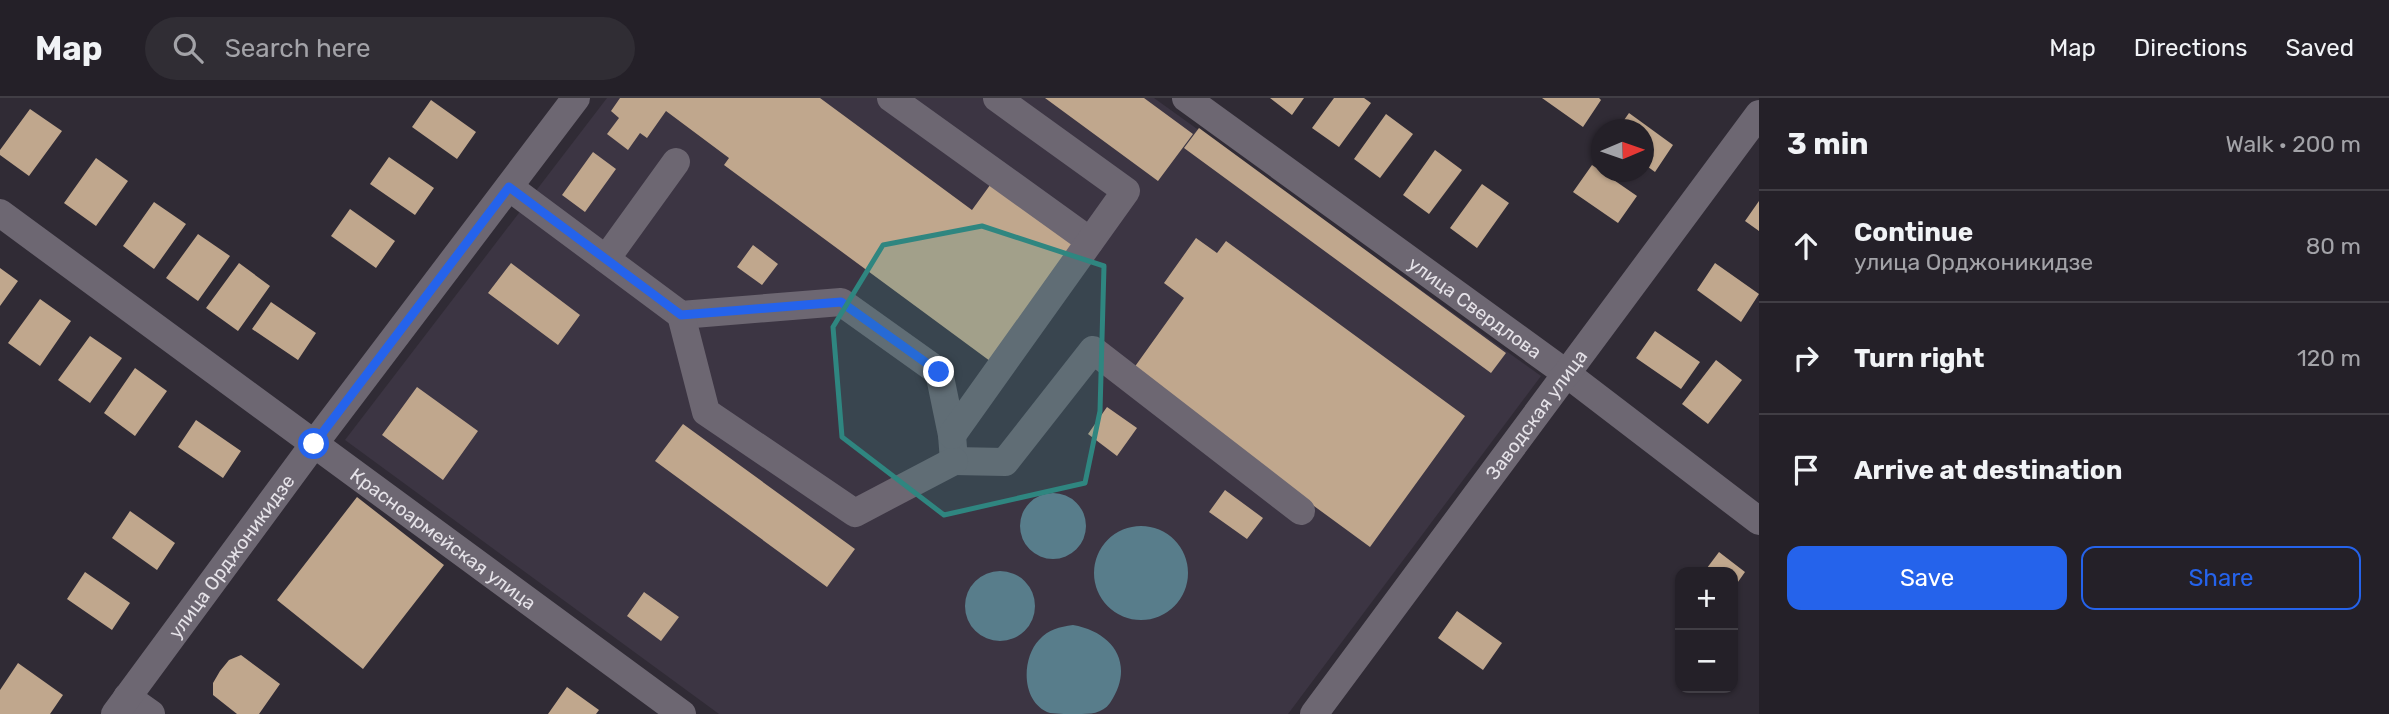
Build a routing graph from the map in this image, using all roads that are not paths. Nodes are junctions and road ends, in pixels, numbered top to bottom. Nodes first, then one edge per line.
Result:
1 (576, 98) edge
2 (891, 98) edge
3 (998, 98) edge
4 (1186, 98) edge
5 (1759, 114) edge
6 (676, 162) dead end
7 (509, 187) junction
8 (0, 213) edge
9 (1090, 241) junction
10 (606, 259) junction
11 (681, 315) junction
12 (1567, 374) junction
13 (314, 444) junction
14 (953, 448) junction
15 (1301, 511) dead end
16 (1759, 521) edge
17 (121, 706) edge
18 (151, 714) edge
19 (682, 714) edge
20 (1314, 714) edge

1 - 7 street, улица Орджоникидзе
2 - 9 street
3 - 9 street
4 - 12 street, улица Свердлова
5 - 12 street, Заводская улица
6 - 10 street
7 - 10 street
7 - 13 street, улица Орджоникидзе
8 - 13 street, Красноармейская улица
9 - 14 street
10 - 11 street
11 - 14 street
11 - 14 street
12 - 16 street, улица Свердлова
12 - 20 street, Заводская улица
13 - 17 street, улица Орджоникидзе
13 - 19 street, Красноармейская улица
14 - 15 street
17 - 18 street

